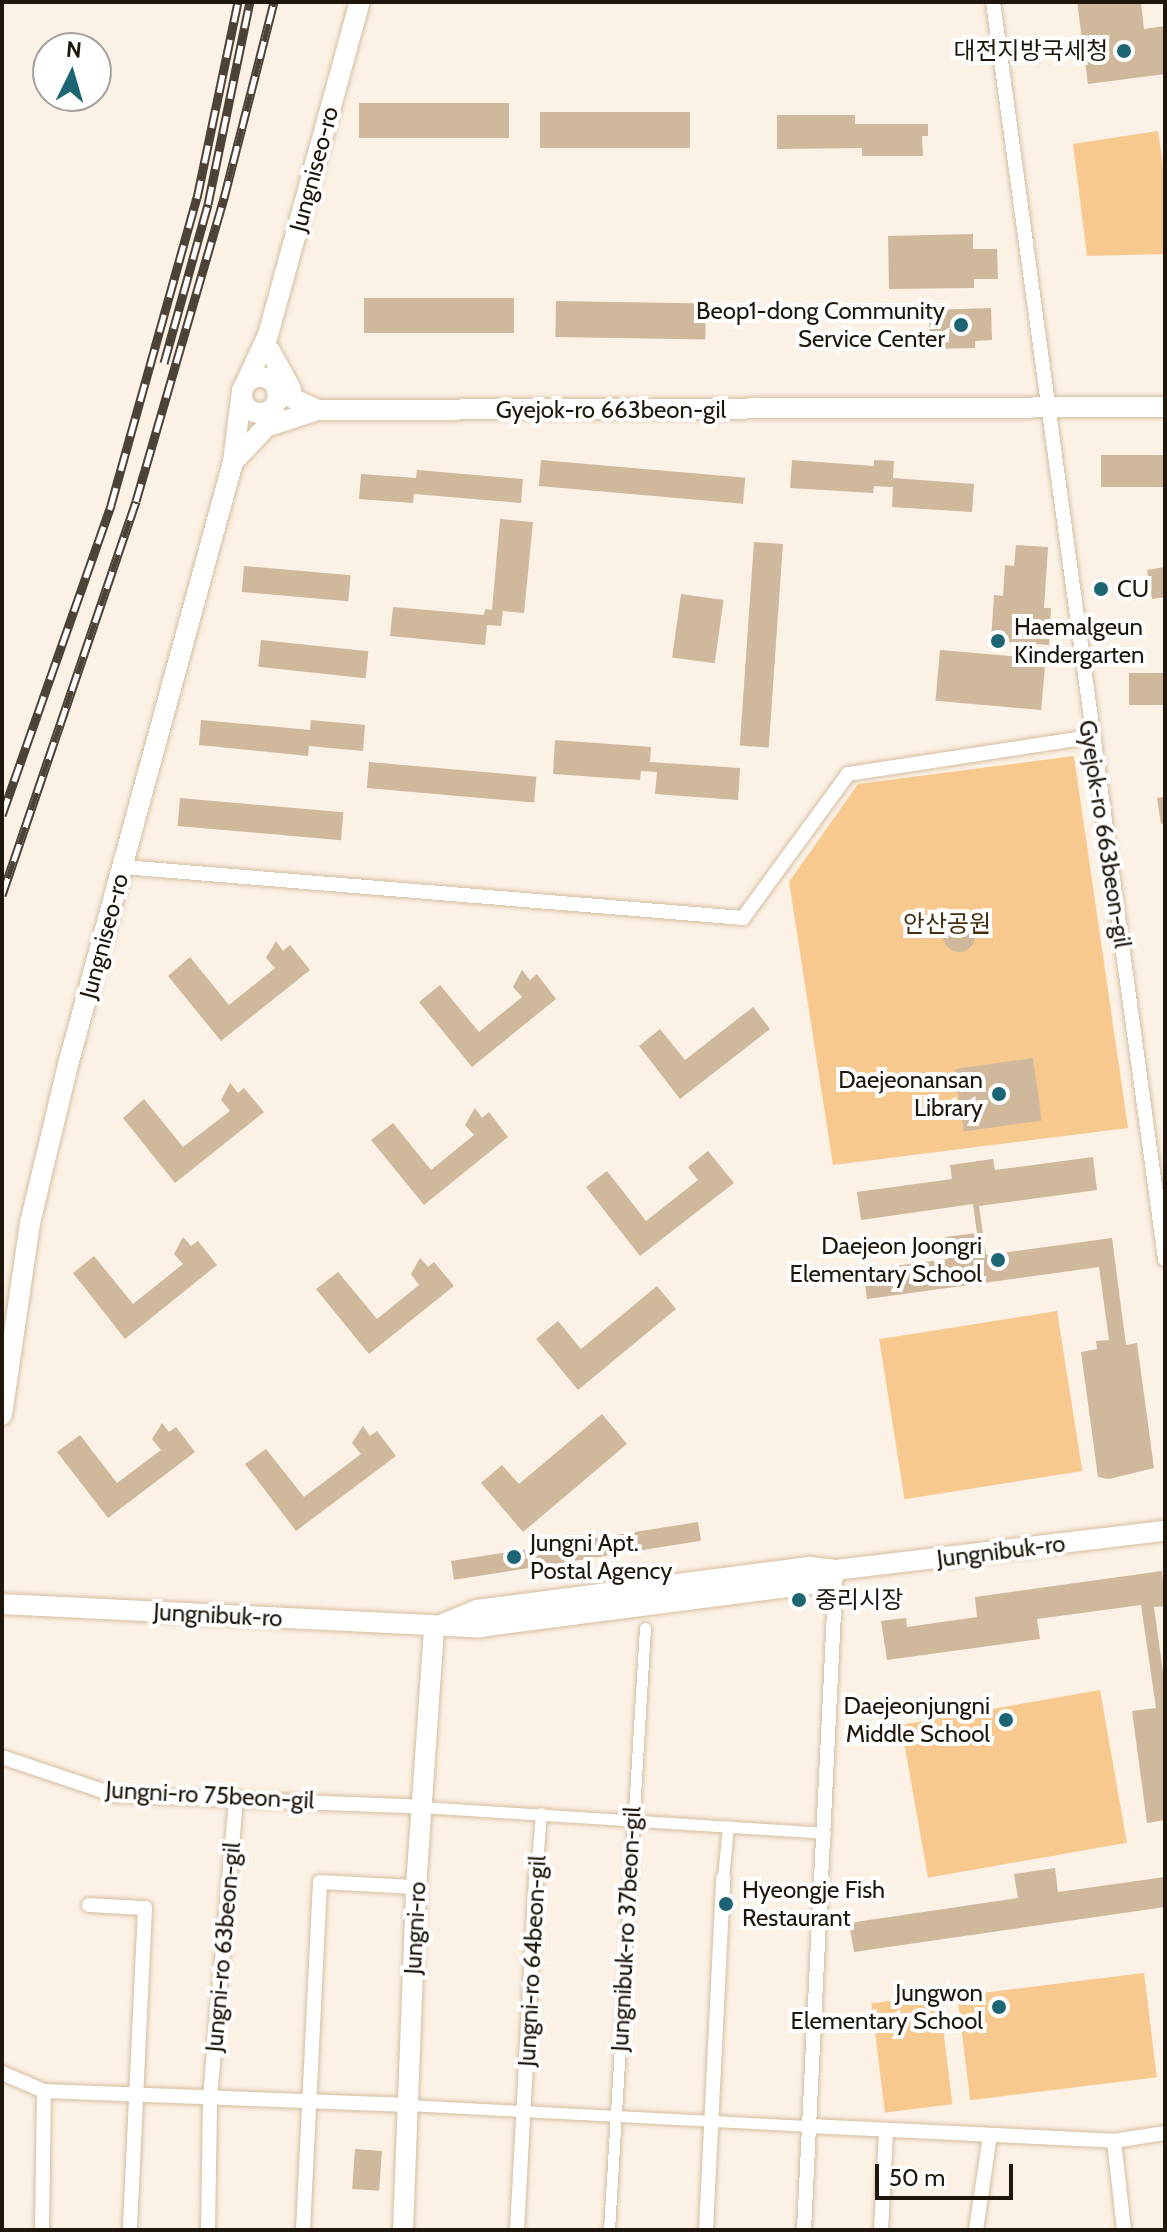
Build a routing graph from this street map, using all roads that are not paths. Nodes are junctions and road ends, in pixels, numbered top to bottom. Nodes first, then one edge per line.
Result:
1 (360, 2) edge
2 (993, 2) edge
3 (268, 342) junction
4 (274, 386) junction
5 (242, 391) junction
6 (1165, 407) edge
7 (1045, 409) junction
8 (309, 410) junction
9 (264, 412) junction
10 (238, 455) junction
11 (1090, 737) junction
12 (123, 867) junction
13 (1165, 1259) edge
14 (2, 1415) edge
15 (1165, 1531) edge
16 (836, 1570) junction
17 (2, 1604) edge
18 (434, 1627) junction
19 (645, 1628) dead end
20 (2, 1757) edge
21 (236, 1797) junction
22 (423, 1807) junction
23 (541, 1813) junction
24 (631, 1819) junction
25 (728, 1826) junction
26 (825, 1833) junction
27 (536, 1874) joint
28 (723, 1878) joint
29 (416, 1887) junction
30 (89, 1905) dead end
31 (2, 2073) edge
32 (44, 2091) junction
33 (135, 2094) junction
34 (210, 2097) junction
35 (309, 2101) junction
36 (408, 2105) junction
37 (523, 2109) junction
38 (616, 2113) junction
39 (711, 2119) junction
40 (810, 2126) junction
41 (886, 2130) junction
42 (1165, 2133) edge
43 (990, 2135) junction
44 (1114, 2141) junction
45 (42, 2230) edge
46 (130, 2230) edge
47 (208, 2230) edge
48 (303, 2230) edge
49 (403, 2230) edge
50 (517, 2230) edge
51 (609, 2230) edge
52 (706, 2230) edge
53 (804, 2230) edge
54 (881, 2230) edge
55 (976, 2230) edge
56 (1124, 2230) edge

1 - 3 main road, Jungniseo-ro
2 - 7 street, Gyejok-ro 663beon-gil
3 - 4 main road
3 - 5 main road
3 - 8 main road
4 - 5 main road
4 - 8 main road, Gyejok-ro 663beon-gil
4 - 9 main road
5 - 9 main road
5 - 10 main road
6 - 7 main road, Gyejok-ro 663beon-gil
7 - 8 main road, Gyejok-ro 663beon-gil
7 - 11 street, Gyejok-ro 663beon-gil
8 - 9 main road
8 - 10 main road
9 - 10 main road
10 - 12 main road, Jungniseo-ro
11 - 12 street
11 - 13 street, Gyejok-ro 663beon-gil
12 - 14 main road, Jungniseo-ro
15 - 16 main road, Jungnibuk-ro
16 - 18 main road, Jungnibuk-ro
16 - 26 street
17 - 18 main road, Jungnibuk-ro
18 - 22 main road, Jungni-ro
19 - 24 street, Jungnibuk-ro 37beon-gil
20 - 21 street, Jungni-ro 75beon-gil
21 - 22 street, Jungni-ro 75beon-gil
21 - 34 street, Jungni-ro 63beon-gil
22 - 23 street
22 - 29 main road, Jungni-ro
23 - 24 street
23 - 27 street, Jungni-ro 64beon-gil
24 - 25 street
24 - 38 street, Jungnibuk-ro 37beon-gil
25 - 26 street
25 - 28 street
26 - 40 street
27 - 37 street, Jungni-ro 64beon-gil
28 - 39 street
29 - 35 street
29 - 36 main road, Jungni-ro
30 - 33 street
31 - 32 street
32 - 33 street
32 - 45 street
33 - 34 street
33 - 46 street
34 - 35 street
34 - 47 street, Jungni-ro 63beon-gil
35 - 36 street
35 - 48 street
36 - 37 street
36 - 49 main road, Jungni-ro
37 - 38 street
37 - 50 street, Jungni-ro 64beon-gil
38 - 39 street
38 - 51 street, Jungnibuk-ro 37beon-gil
39 - 40 street
39 - 52 street
40 - 41 street
40 - 53 street
41 - 43 street
41 - 54 street
42 - 44 street
43 - 44 street
43 - 55 street
44 - 56 street

